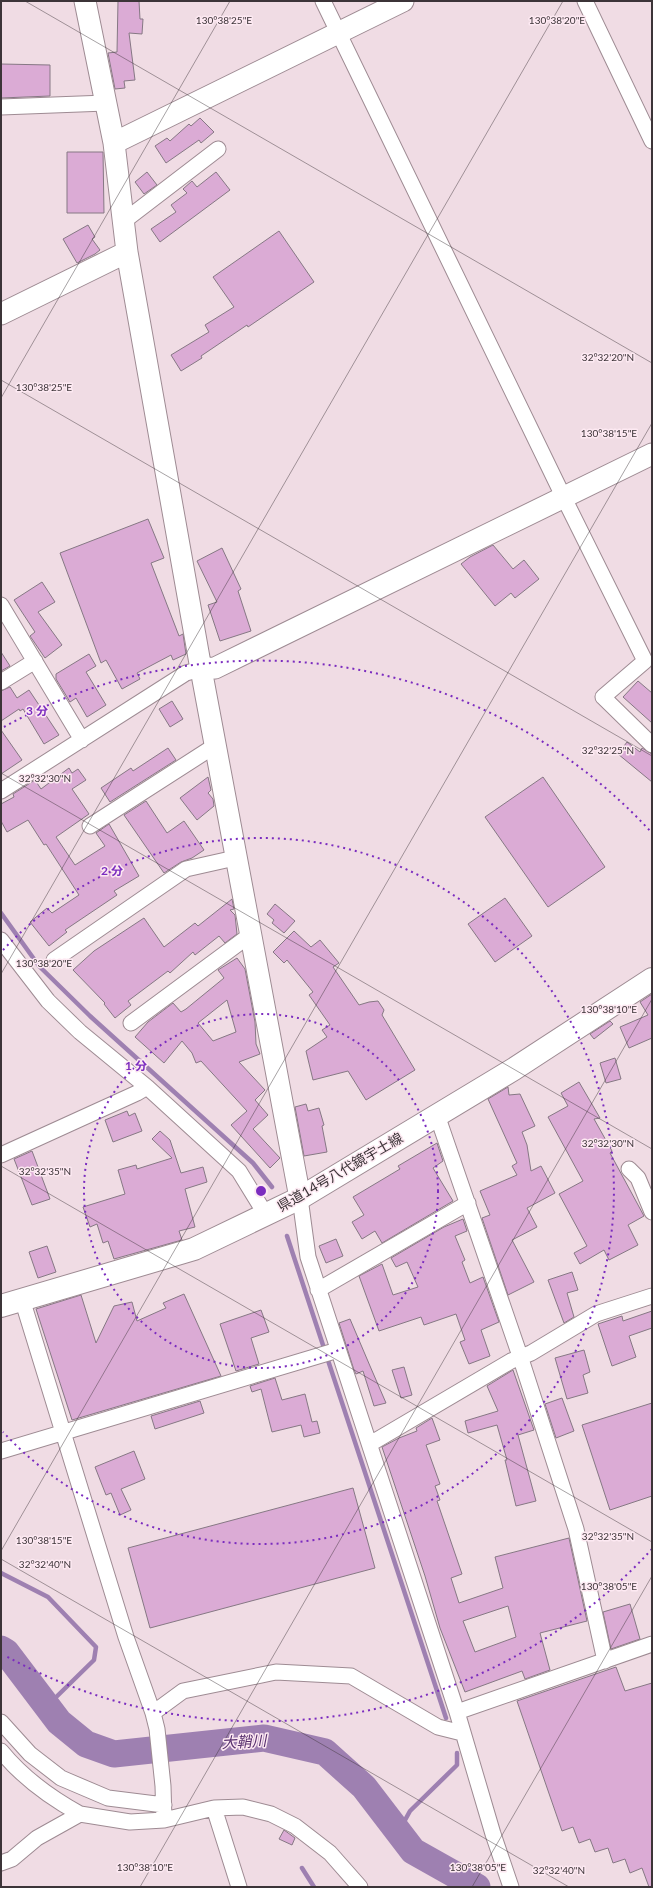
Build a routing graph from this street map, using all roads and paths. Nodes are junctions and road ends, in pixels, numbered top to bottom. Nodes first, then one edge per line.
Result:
1 (85, 1) edge
2 (323, 1) edge
3 (403, 1) edge
4 (585, 1) edge
5 (338, 32) junction
6 (106, 103) junction
7 (1, 107) edge
8 (652, 141) edge
9 (114, 143) junction
10 (218, 149) dead end
11 (124, 221) junction
12 (127, 252) junction
13 (1, 314) edge
14 (652, 454) edge
15 (563, 496) junction
16 (1, 605) edge
17 (35, 661) junction
18 (201, 669) junction
19 (1, 682) edge
20 (82, 740) junction
21 (216, 745) junction
22 (652, 745) edge
23 (1, 791) edge
24 (90, 826) dead end
25 (235, 858) junction
26 (250, 935) junction
27 (1, 940) edge
28 (54, 960) dead end
29 (652, 979) edge
30 (131, 1023) dead end
31 (147, 1087) junction
32 (438, 1115) junction
33 (1, 1155) edge
34 (629, 1169) dead end
35 (300, 1198) junction
36 (468, 1203) junction
37 (652, 1212) edge
38 (266, 1215) junction
39 (318, 1290) junction
40 (652, 1296) edge
41 (22, 1299) junction
42 (1, 1306) edge
43 (336, 1351) junction
44 (520, 1356) junction
45 (62, 1432) junction
46 (370, 1444) junction
47 (1, 1451) edge
48 (652, 1644) edge
49 (605, 1661) junction
50 (457, 1712) junction
51 (153, 1713) junction
52 (1, 1722) edge
53 (462, 1733) junction
54 (1, 1751) edge
55 (214, 1808) junction
56 (164, 1812) junction
57 (80, 1814) junction
58 (1, 1863) edge
59 (240, 1887) edge
60 (360, 1887) edge
61 (511, 1887) edge

1 - 6 street
2 - 5 street
3 - 5 street
4 - 8 street
5 - 9 street
5 - 15 street
6 - 7 street
6 - 9 street
9 - 11 street
10 - 11 street
11 - 12 street
12 - 13 street
12 - 18 street
14 - 15 street
15 - 18 street
15 - 22 street
16 - 17 street
17 - 19 street
17 - 20 street
18 - 20 street
18 - 21 street
20 - 23 street
21 - 24 street
21 - 25 street
25 - 26 street
25 - 28 street
26 - 30 street
26 - 35 street
27 - 31 street
29 - 32 main road, 県道14号八代鏡宇土線
31 - 33 street
31 - 38 street
32 - 35 main road, 県道14号八代鏡宇土線
32 - 36 street
34 - 37 street
35 - 38 main road, 県道14号八代鏡宇土線
35 - 39 street
36 - 39 street
36 - 44 street
38 - 41 main road, 県道14号八代鏡宇土線
39 - 43 street
40 - 44 street
41 - 42 main road, 県道14号八代鏡宇土線
41 - 45 street
43 - 45 street
43 - 46 street
44 - 46 street
44 - 49 street
45 - 47 street
45 - 51 street
46 - 50 street
48 - 49 street
49 - 50 street
50 - 53 street
51 - 53 street
51 - 56 street
52 - 56 street
53 - 61 street
54 - 57 street
55 - 56 street
55 - 59 street
55 - 60 street
56 - 57 street
57 - 58 street

